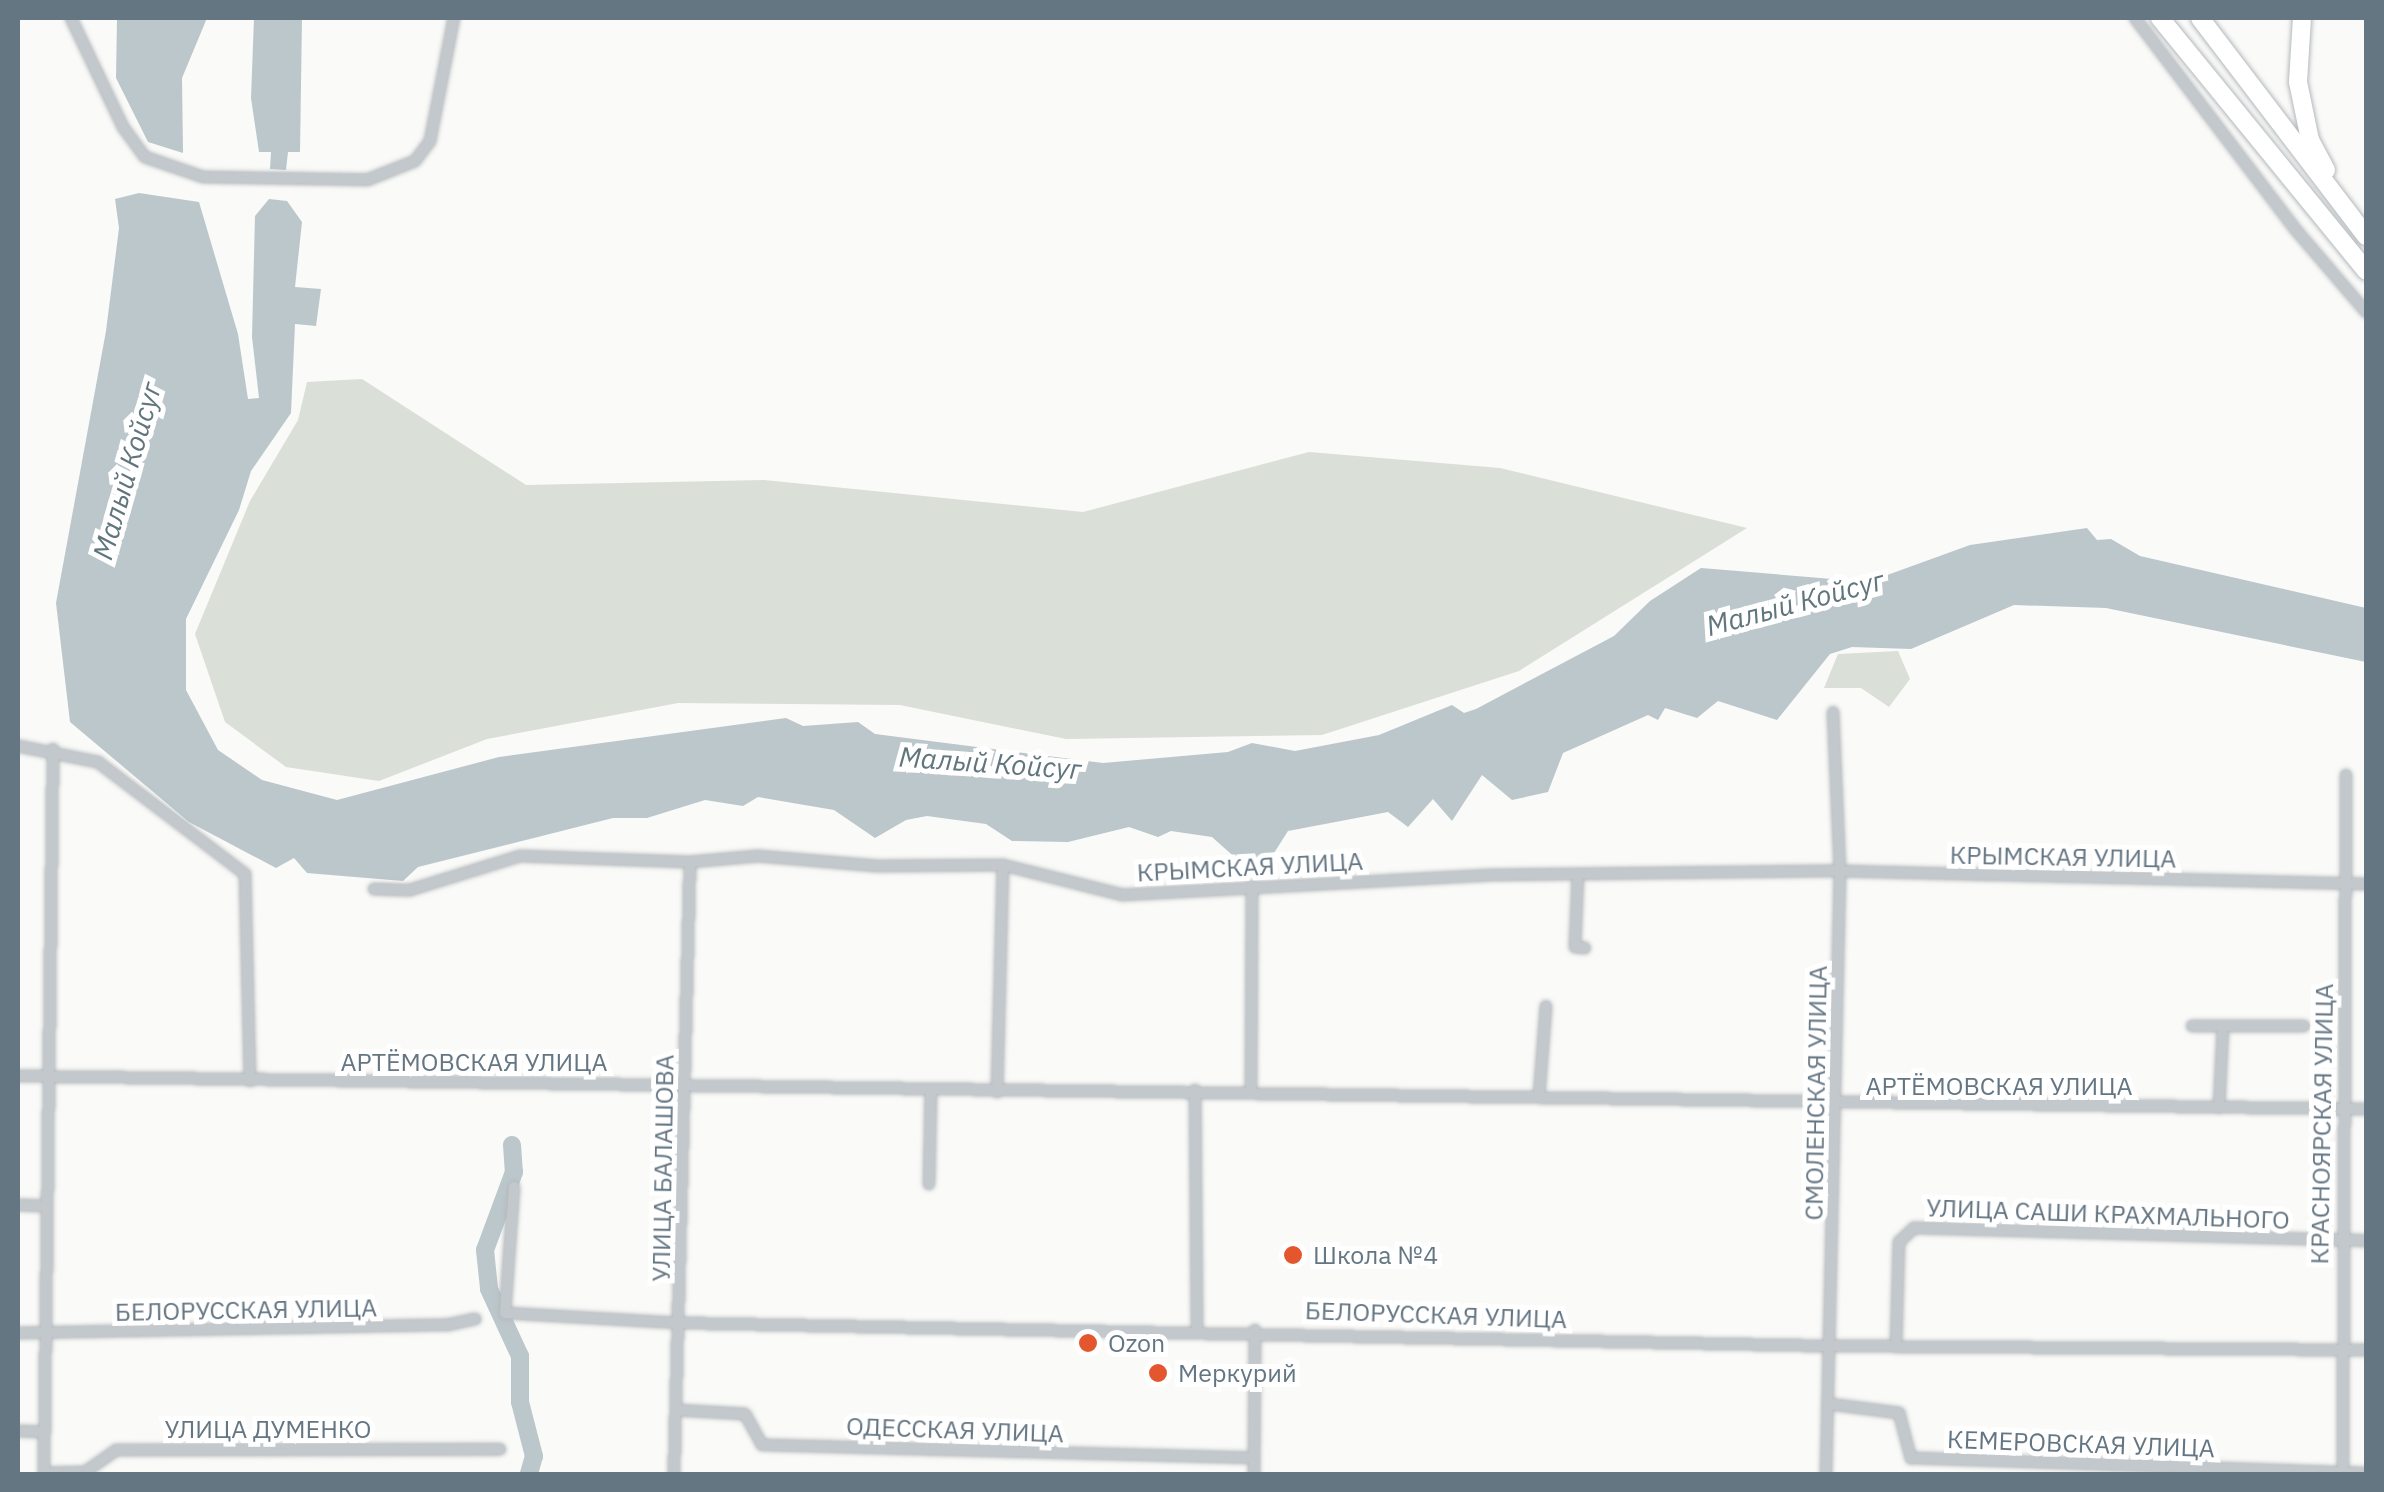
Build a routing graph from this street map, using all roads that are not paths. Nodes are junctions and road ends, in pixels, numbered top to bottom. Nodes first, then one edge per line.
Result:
1 (71, 18) edge
2 (454, 18) edge
3 (2135, 18) edge
4 (2160, 18) edge
5 (2173, 18) edge
6 (2200, 18) edge
7 (2302, 18) edge
8 (2311, 204) junction
9 (2366, 234) edge
10 (2366, 272) edge
11 (2366, 312) edge
12 (1832, 712) dead end
13 (18, 746) edge
14 (53, 749) junction
15 (2346, 775) dead end
16 (690, 862) junction
17 (1004, 866) junction
18 (1840, 871) junction
19 (1578, 874) junction
20 (2345, 884) junction
21 (2366, 884) edge
22 (1252, 886) junction
23 (374, 889) dead end
24 (1585, 948) dead end
25 (1546, 1006) dead end
26 (2192, 1026) dead end
27 (2224, 1026) junction
28 (2304, 1026) dead end
29 (18, 1076) edge
30 (46, 1078) junction
31 (250, 1081) junction
32 (684, 1083) junction
33 (930, 1090) junction
34 (1196, 1090) junction
35 (1251, 1090) junction
36 (997, 1092) junction
37 (1539, 1097) junction
38 (1836, 1105) junction
39 (2219, 1108) junction
40 (2343, 1108) junction
41 (2366, 1109) edge
42 (929, 1184) dead end
43 (514, 1187) dead end
44 (18, 1205) edge
45 (46, 1206) junction
46 (2342, 1241) junction
47 (2366, 1241) edge
48 (475, 1319) dead end
49 (681, 1323) junction
50 (1197, 1329) junction
51 (1256, 1330) junction
52 (18, 1333) edge
53 (45, 1334) junction
54 (1831, 1346) junction
55 (1896, 1347) junction
56 (2340, 1349) junction
57 (2366, 1350) edge
58 (1829, 1404) junction
59 (676, 1410) junction
60 (18, 1431) edge
61 (45, 1432) junction
62 (500, 1450) dead end
63 (1254, 1458) junction
64 (2366, 1473) edge
65 (44, 1474) edge
66 (674, 1474) edge
67 (1254, 1474) edge
68 (1826, 1474) edge
69 (2343, 1474) edge

1 - 2 street
3 - 11 street
4 - 8 highway
5 - 8 highway
6 - 9 highway
7 - 9 highway
8 - 10 highway
12 - 18 street, СМОЛЕНСКАЯ УЛИЦА
13 - 14 street
14 - 30 street
14 - 31 street
15 - 20 street, КРАСНОЯРСКАЯ УЛИЦА
16 - 17 street, КРЫМСКАЯ УЛИЦА
16 - 23 street, КРЫМСКАЯ УЛИЦА
16 - 32 street, УЛИЦА БАЛАШОВА
17 - 22 street, КРЫМСКАЯ УЛИЦА
17 - 36 street
18 - 19 street, КРЫМСКАЯ УЛИЦА
18 - 20 street, КРЫМСКАЯ УЛИЦА
18 - 38 street, СМОЛЕНСКАЯ УЛИЦА
19 - 22 street, КРЫМСКАЯ УЛИЦА
19 - 24 street
20 - 21 street, КРЫМСКАЯ УЛИЦА
20 - 40 street, КРАСНОЯРСКАЯ УЛИЦА
22 - 35 street
25 - 37 street
26 - 27 street
27 - 28 street
27 - 39 street
29 - 30 street, АРТЁМОВСКАЯ УЛИЦА
30 - 31 street, АРТЁМОВСКАЯ УЛИЦА
30 - 45 street
31 - 32 street, АРТЁМОВСКАЯ УЛИЦА
32 - 33 street, АРТЁМОВСКАЯ УЛИЦА
32 - 49 street, УЛИЦА БАЛАШОВА
33 - 36 street, АРТЁМОВСКАЯ УЛИЦА
33 - 42 street
34 - 35 street, АРТЁМОВСКАЯ УЛИЦА
34 - 36 street, АРТЁМОВСКАЯ УЛИЦА
34 - 50 street
35 - 37 street, АРТЁМОВСКАЯ УЛИЦА
37 - 38 street, АРТЁМОВСКАЯ УЛИЦА
38 - 39 street, АРТЁМОВСКАЯ УЛИЦА
38 - 54 street, СМОЛЕНСКАЯ УЛИЦА
39 - 40 street, АРТЁМОВСКАЯ УЛИЦА
40 - 41 street, АРТЁМОВСКАЯ УЛИЦА
40 - 46 street, КРАСНОЯРСКАЯ УЛИЦА
43 - 49 street, БЕЛОРУССКАЯ УЛИЦА
44 - 45 street
45 - 53 street
46 - 47 street, УЛИЦА САШИ КРАХМАЛЬНОГО
46 - 55 street, УЛИЦА САШИ КРАХМАЛЬНОГО
46 - 56 street, КРАСНОЯРСКАЯ УЛИЦА
48 - 53 street, БЕЛОРУССКАЯ УЛИЦА
49 - 50 street, БЕЛОРУССКАЯ УЛИЦА
49 - 59 street, УЛИЦА БАЛАШОВА
50 - 51 street, БЕЛОРУССКАЯ УЛИЦА
51 - 54 street, БЕЛОРУССКАЯ УЛИЦА
51 - 63 street
52 - 53 street, БЕЛОРУССКАЯ УЛИЦА
53 - 61 street
54 - 55 street, БЕЛОРУССКАЯ УЛИЦА
54 - 58 street, СМОЛЕНСКАЯ УЛИЦА
55 - 56 street, БЕЛОРУССКАЯ УЛИЦА
56 - 57 street, БЕЛОРУССКАЯ УЛИЦА
56 - 69 street, КРАСНОЯРСКАЯ УЛИЦА
58 - 68 street, СМОЛЕНСКАЯ УЛИЦА
58 - 69 street, КЕМЕРОВСКАЯ УЛИЦА
59 - 63 street, ОДЕССКАЯ УЛИЦА
59 - 66 street, УЛИЦА БАЛАШОВА
60 - 61 street
61 - 65 street
62 - 65 street, УЛИЦА ДУМЕНКО
63 - 67 street
64 - 69 street, КЕМЕРОВСКАЯ УЛИЦА

